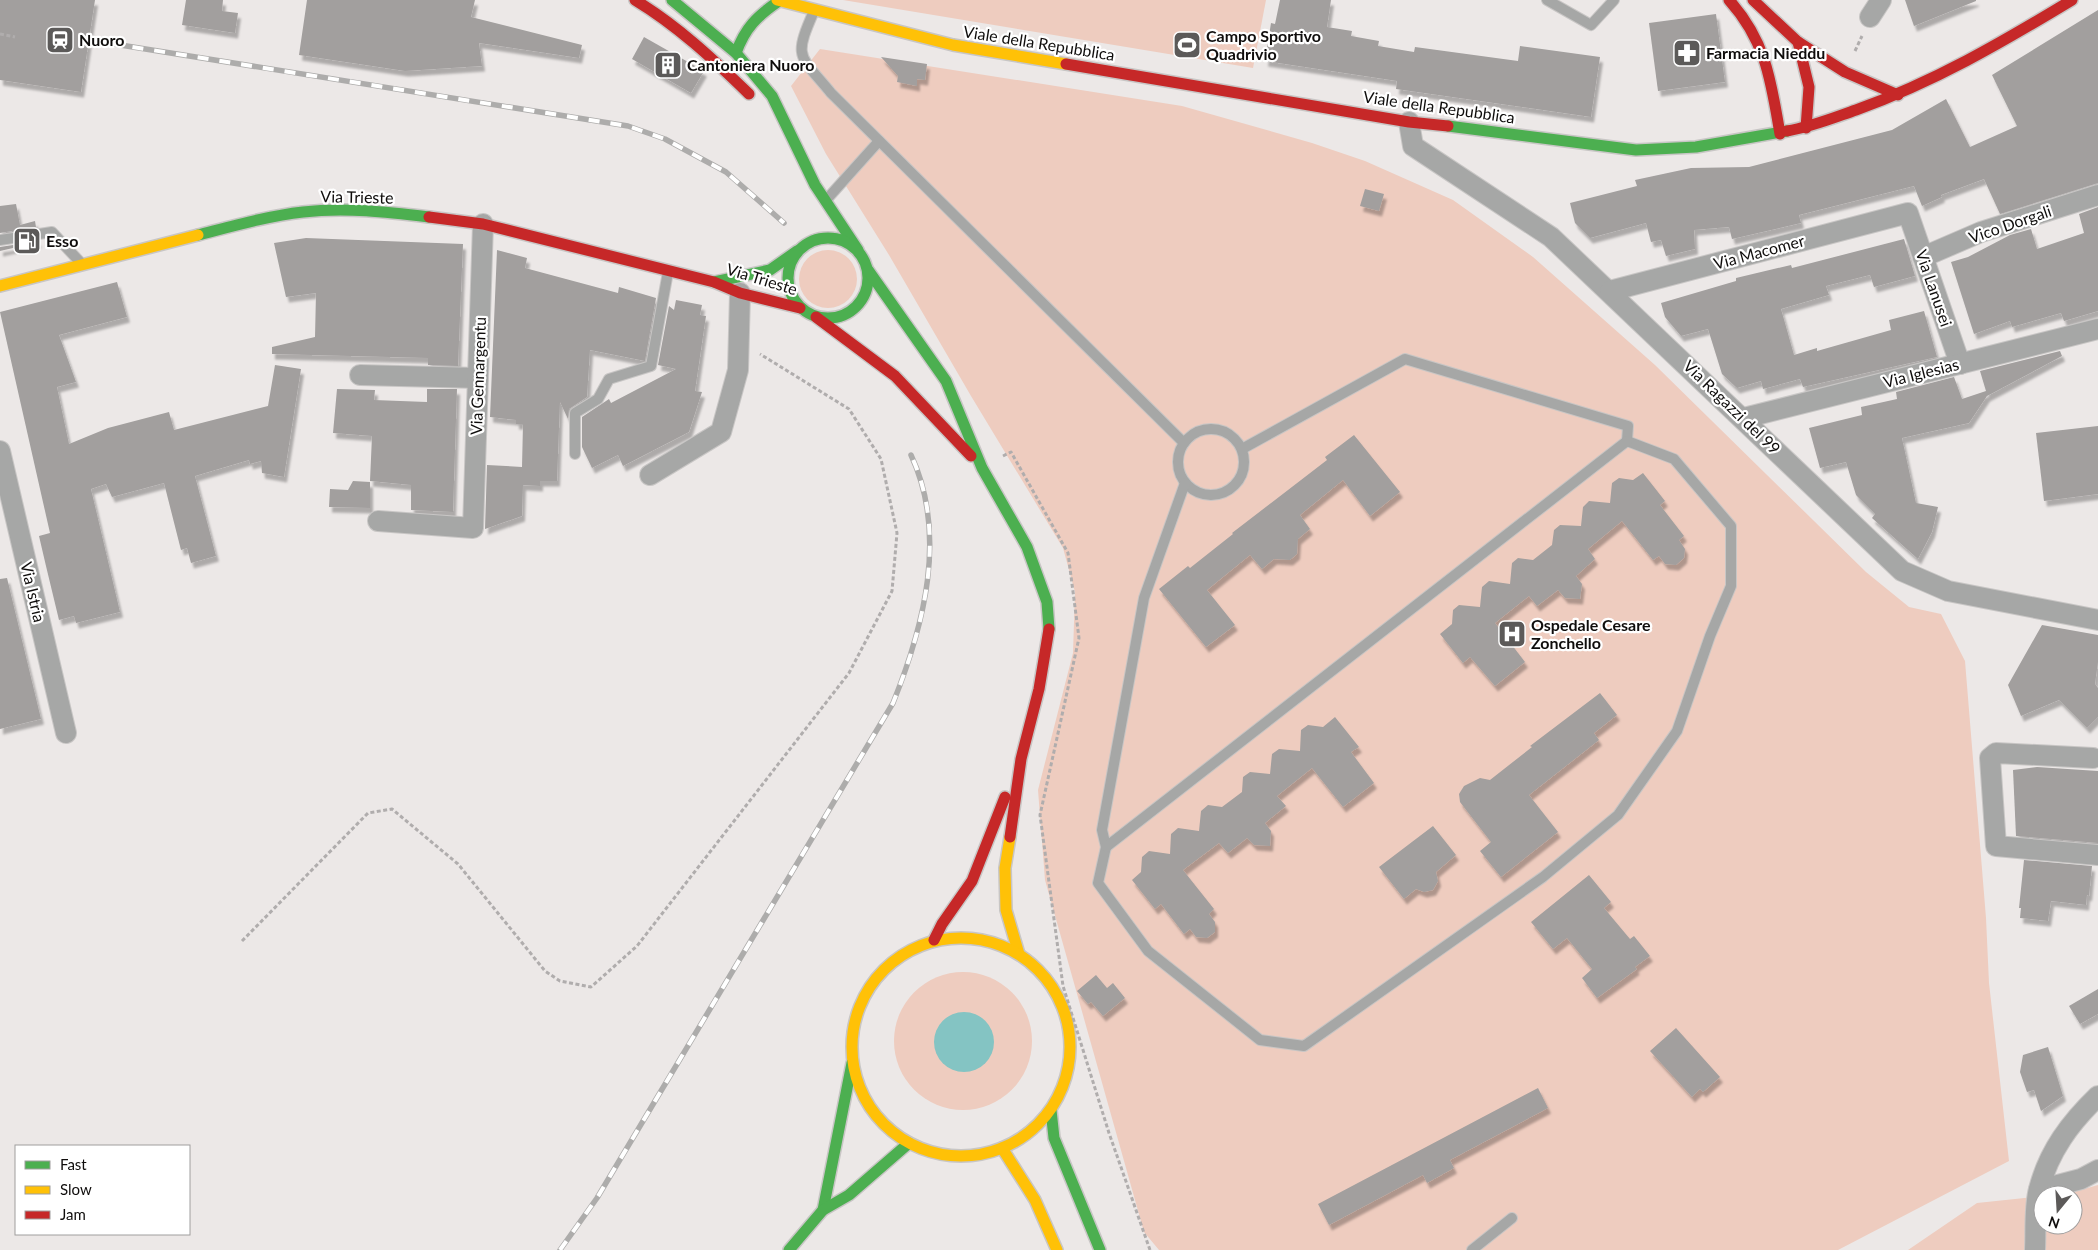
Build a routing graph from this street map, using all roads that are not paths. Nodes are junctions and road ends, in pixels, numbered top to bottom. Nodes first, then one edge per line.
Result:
1 (635, 0) edge
2 (672, 0) edge
3 (778, 0) edge
4 (1547, 0) edge
5 (1614, 0) edge
6 (1729, 0) edge
7 (1753, 0) edge
8 (1881, 0) edge
9 (2072, 0) edge
10 (814, 10) junction
11 (1870, 17) road end
12 (1798, 42) junction
13 (736, 54) junction
14 (1898, 95) junction
15 (756, 100) dead end
16 (769, 114) dead end
17 (1409, 122) junction
18 (1806, 128) junction
19 (789, 134) junction
20 (1780, 134) junction
21 (879, 141) junction
22 (815, 185) junction
23 (2098, 195) edge
24 (826, 200) junction
25 (817, 208) dead end
26 (1908, 213) joint
27 (483, 224) junction
28 (815, 225) dead end
29 (0, 240) edge
30 (810, 241) junction
31 (858, 250) junction
32 (797, 252) junction
33 (1923, 257) junction
34 (82, 264) junction
35 (868, 270) junction
36 (668, 272) junction
37 (714, 282) junction
38 (0, 286) edge
39 (1610, 291) junction
40 (740, 293) junction
41 (800, 308) junction
42 (816, 317) junction
43 (2098, 329) edge
44 (1960, 364) junction
45 (360, 376) dead end
46 (478, 378) junction
47 (1744, 418) junction
48 (1627, 441) junction
49 (1184, 443) junction
50 (1242, 449) junction
51 (0, 451) edge
52 (575, 454) dead end
53 (982, 468) junction
54 (650, 474) dead end
55 (1185, 483) junction
56 (378, 521) dead end
57 (2098, 620) edge
58 (66, 733) dead end
59 (2093, 758) dead end
60 (1021, 759) junction
61 (1106, 846) junction
62 (2098, 855) edge
63 (934, 940) junction
64 (1019, 954) junction
65 (852, 1062) junction
66 (2098, 1096) edge
67 (1051, 1110) junction
68 (909, 1143) junction
69 (1002, 1148) junction
70 (2098, 1170) edge
71 (2041, 1185) edge
72 (2056, 1185) edge
73 (823, 1210) junction
74 (1512, 1218) dead end
75 (2036, 1235) edge
76 (789, 1250) edge
77 (1057, 1250) edge
78 (1100, 1250) edge
79 (1472, 1250) edge
80 (2035, 1250) edge

1 - 15 main road
2 - 13 main road
3 - 10 main road, Viale della Repubblica
3 - 13 main road
4 - 5 lane
6 - 20 main road
7 - 12 main road
8 - 11 street
9 - 14 main road, Viale della Repubblica
10 - 17 main road, Viale della Repubblica
10 - 21 lane
12 - 14 main road
12 - 18 main road
13 - 19 main road
14 - 18 main road, Viale della Repubblica
16 - 19 main road
17 - 20 main road, Viale della Repubblica
17 - 39 street, Via Ragazzi del 99
18 - 20 main road, Viale della Repubblica
19 - 22 main road
21 - 24 lane
21 - 49 lane
22 - 24 main road
22 - 25 main road
23 - 33 street, Vico Dorgali
24 - 31 main road
26 - 33 street, Via Lanusei
26 - 39 street, Via Macomer
27 - 34 main road, Via Trieste
27 - 36 main road, Via Trieste
27 - 46 street, Via Gennargentu
28 - 30 main road
29 - 34 lane
30 - 31 main road
30 - 32 main road
31 - 35 main road
32 - 37 main road, Via Trieste
32 - 41 main road
33 - 44 street, Via Lanusei
34 - 38 main road, Via Trieste
35 - 42 main road
35 - 53 main road
36 - 37 main road, Via Trieste
36 - 52 lane
37 - 40 main road, Via Trieste
39 - 47 street, Via Ragazzi del 99
40 - 41 main road, Via Trieste
40 - 54 street
41 - 42 main road
42 - 53 main road
43 - 44 street, Via Iglesias
44 - 47 street, Via Iglesias
45 - 46 street
46 - 56 street, Via Gennargentu
47 - 57 street, Via Ragazzi del 99
48 - 50 lane
48 - 61 lane
48 - 61 lane
49 - 50 lane
49 - 55 lane
50 - 55 lane
51 - 58 street, Via Istria
53 - 60 main road
55 - 61 lane
59 - 62 street
60 - 63 main road
60 - 64 main road
63 - 64 main road
63 - 65 main road
64 - 67 main road
65 - 68 main road
65 - 73 main road
66 - 71 street
67 - 69 main road
67 - 78 main road
68 - 69 main road
68 - 73 main road
69 - 77 main road
70 - 72 street
73 - 76 main road
74 - 79 lane
75 - 80 street

